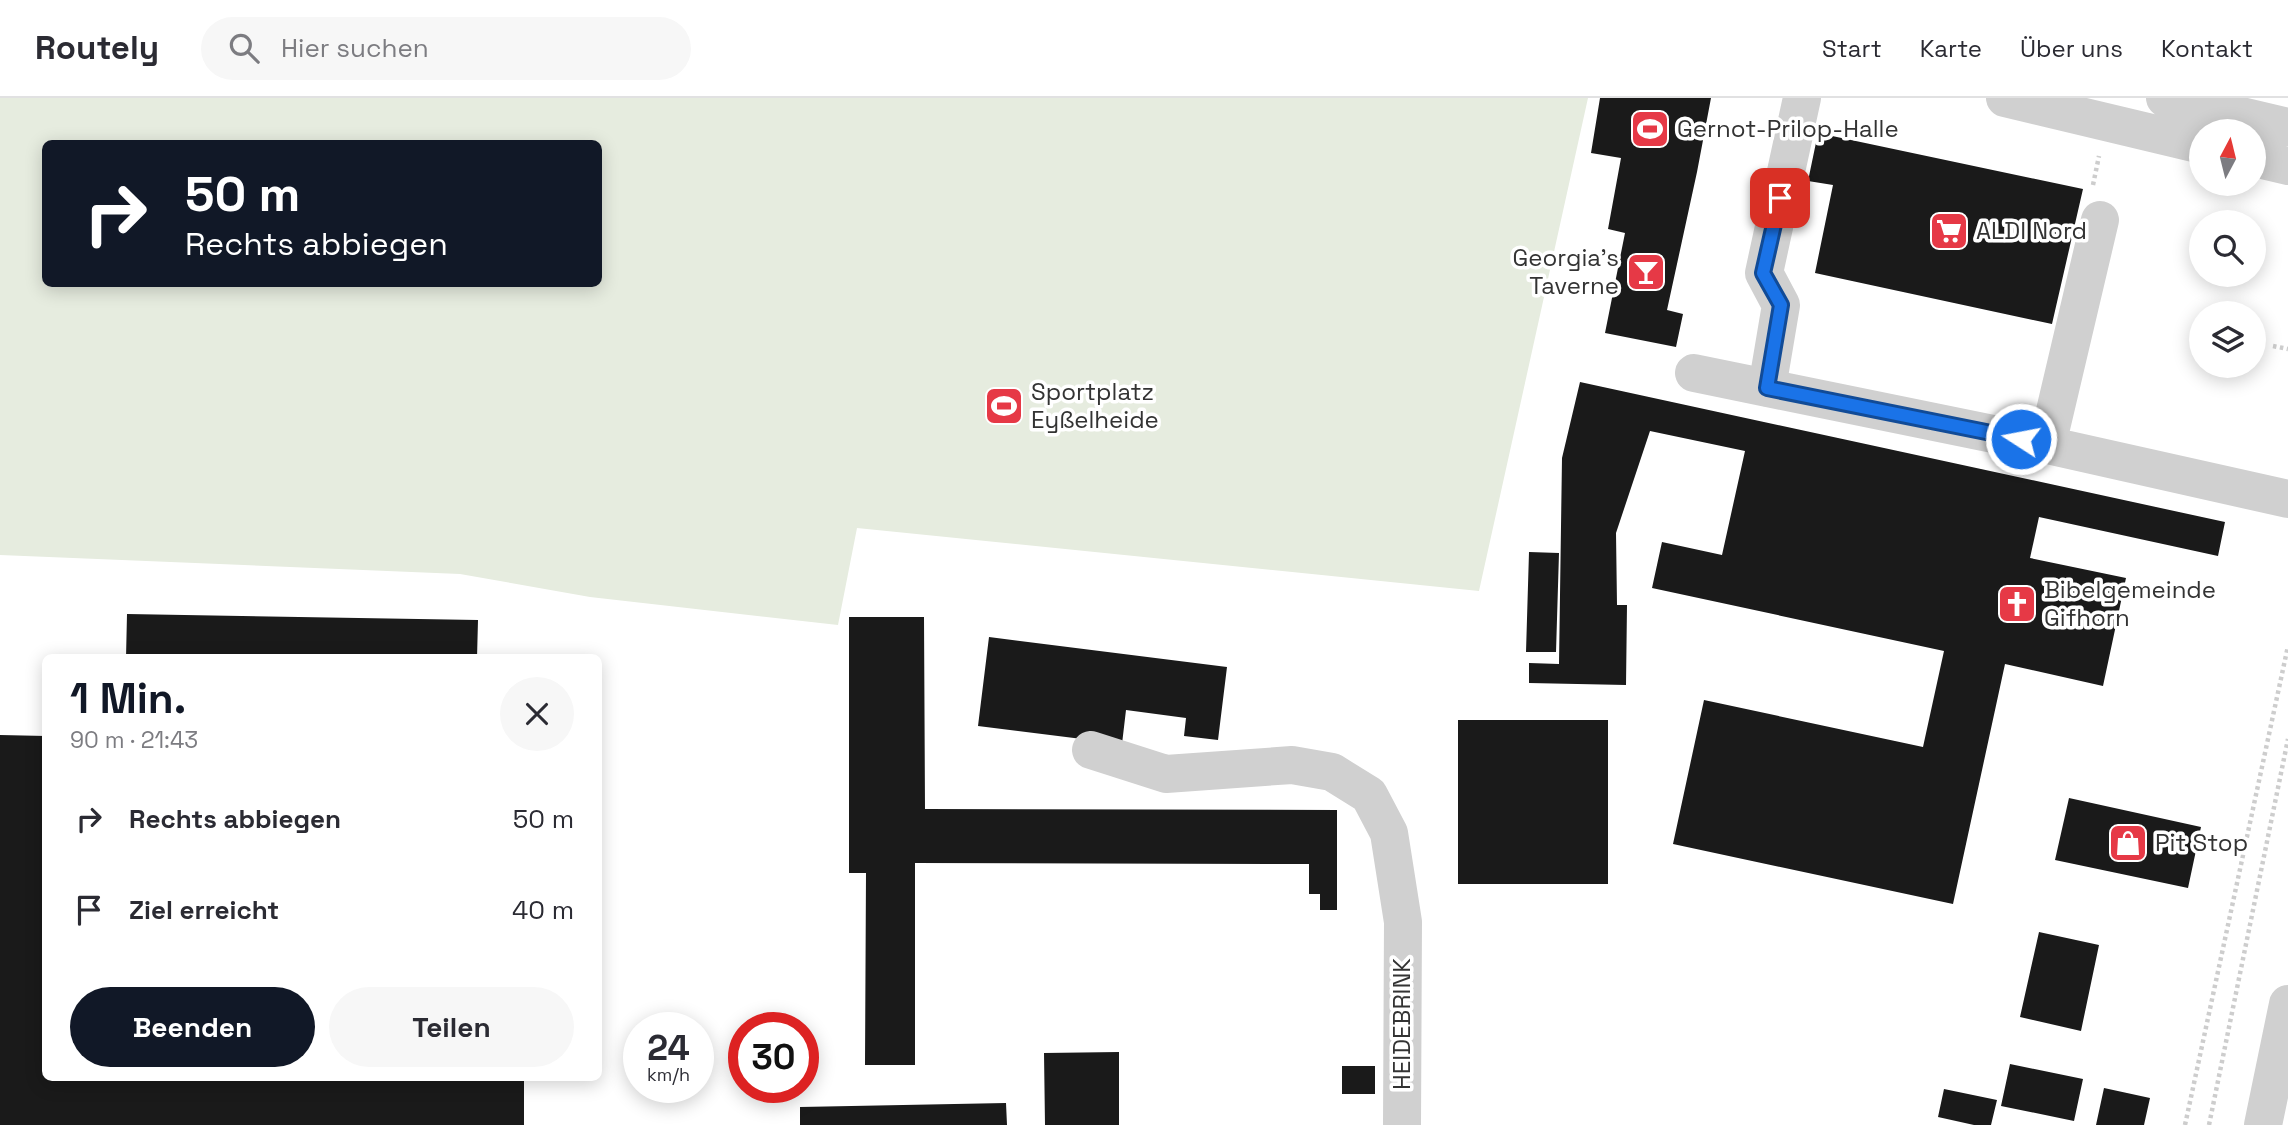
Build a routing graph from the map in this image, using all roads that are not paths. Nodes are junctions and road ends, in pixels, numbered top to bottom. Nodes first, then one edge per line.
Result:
1 (1802, 98) edge
2 (2005, 98) edge
3 (2165, 98) edge
4 (2288, 127) edge
5 (2189, 142) edge
6 (2266, 161) edge
7 (2288, 166) edge
8 (2099, 220) road end
9 (1694, 373) dead end
10 (1767, 388) junction
11 (2047, 444) junction
12 (2288, 499) edge
13 (1091, 750) dead end
14 (2288, 1004) edge
15 (1402, 1125) edge
16 (2263, 1125) edge

1 - 10 street
2 - 5 street
3 - 4 street
6 - 7 street
8 - 11 street
9 - 10 street
10 - 11 street
11 - 12 street
13 - 15 street, HEIDEBRINK
14 - 16 street

